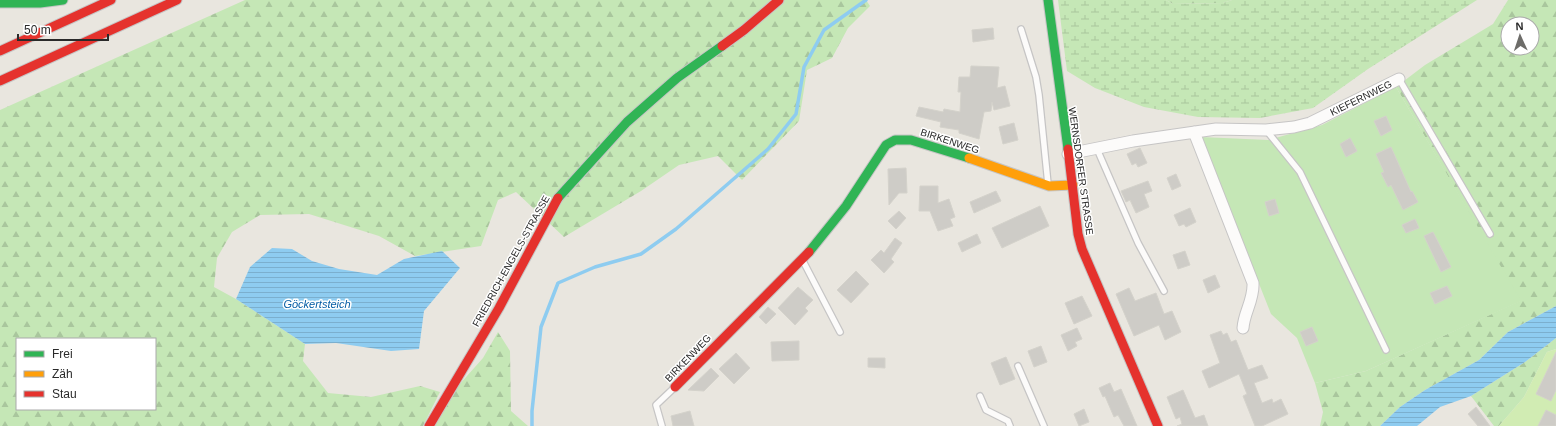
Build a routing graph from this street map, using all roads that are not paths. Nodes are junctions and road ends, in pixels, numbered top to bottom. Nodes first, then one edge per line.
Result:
1 (63, 0) edge
2 (111, 0) edge
3 (177, 0) edge
4 (779, 0) edge
5 (1048, 0) edge
6 (0, 3) edge
7 (1021, 29) dead end
8 (0, 51) edge
9 (1399, 79) joint
10 (0, 81) edge
11 (1266, 130) junction
12 (1194, 132) junction
13 (1098, 149) junction
14 (1068, 154) junction
15 (1073, 185) junction
16 (1049, 186) junction
17 (1490, 234) dead end
18 (802, 260) junction
19 (1164, 291) dead end
20 (1243, 328) dead end
21 (840, 332) dead end
22 (1386, 350) dead end
23 (1018, 366) dead end
24 (675, 387) joint
25 (980, 396) dead end
26 (429, 426) edge
27 (662, 426) edge
28 (1010, 426) edge
29 (1044, 426) edge
30 (1158, 426) edge

1 - 6 main road
2 - 8 main road
3 - 10 main road
4 - 26 main road, FRIEDRICH-ENGELS-STRASSE
5 - 14 main road, WERNSDORFER STRASSE
7 - 16 lane
9 - 11 street, KIEFERNWEG
9 - 17 lane, KIEFERNWEG
11 - 12 street, KIEFERNWEG
11 - 22 lane
12 - 13 street, KIEFERNWEG
12 - 20 street
13 - 14 street, KIEFERNWEG
13 - 19 lane
14 - 15 main road, WERNSDORFER STRASSE
15 - 16 main road, BIRKENWEG
15 - 30 main road, WERNSDORFER STRASSE
16 - 18 main road, BIRKENWEG
18 - 21 lane
18 - 24 main road, BIRKENWEG
23 - 29 lane
24 - 27 lane, BIRKENWEG
25 - 28 lane

